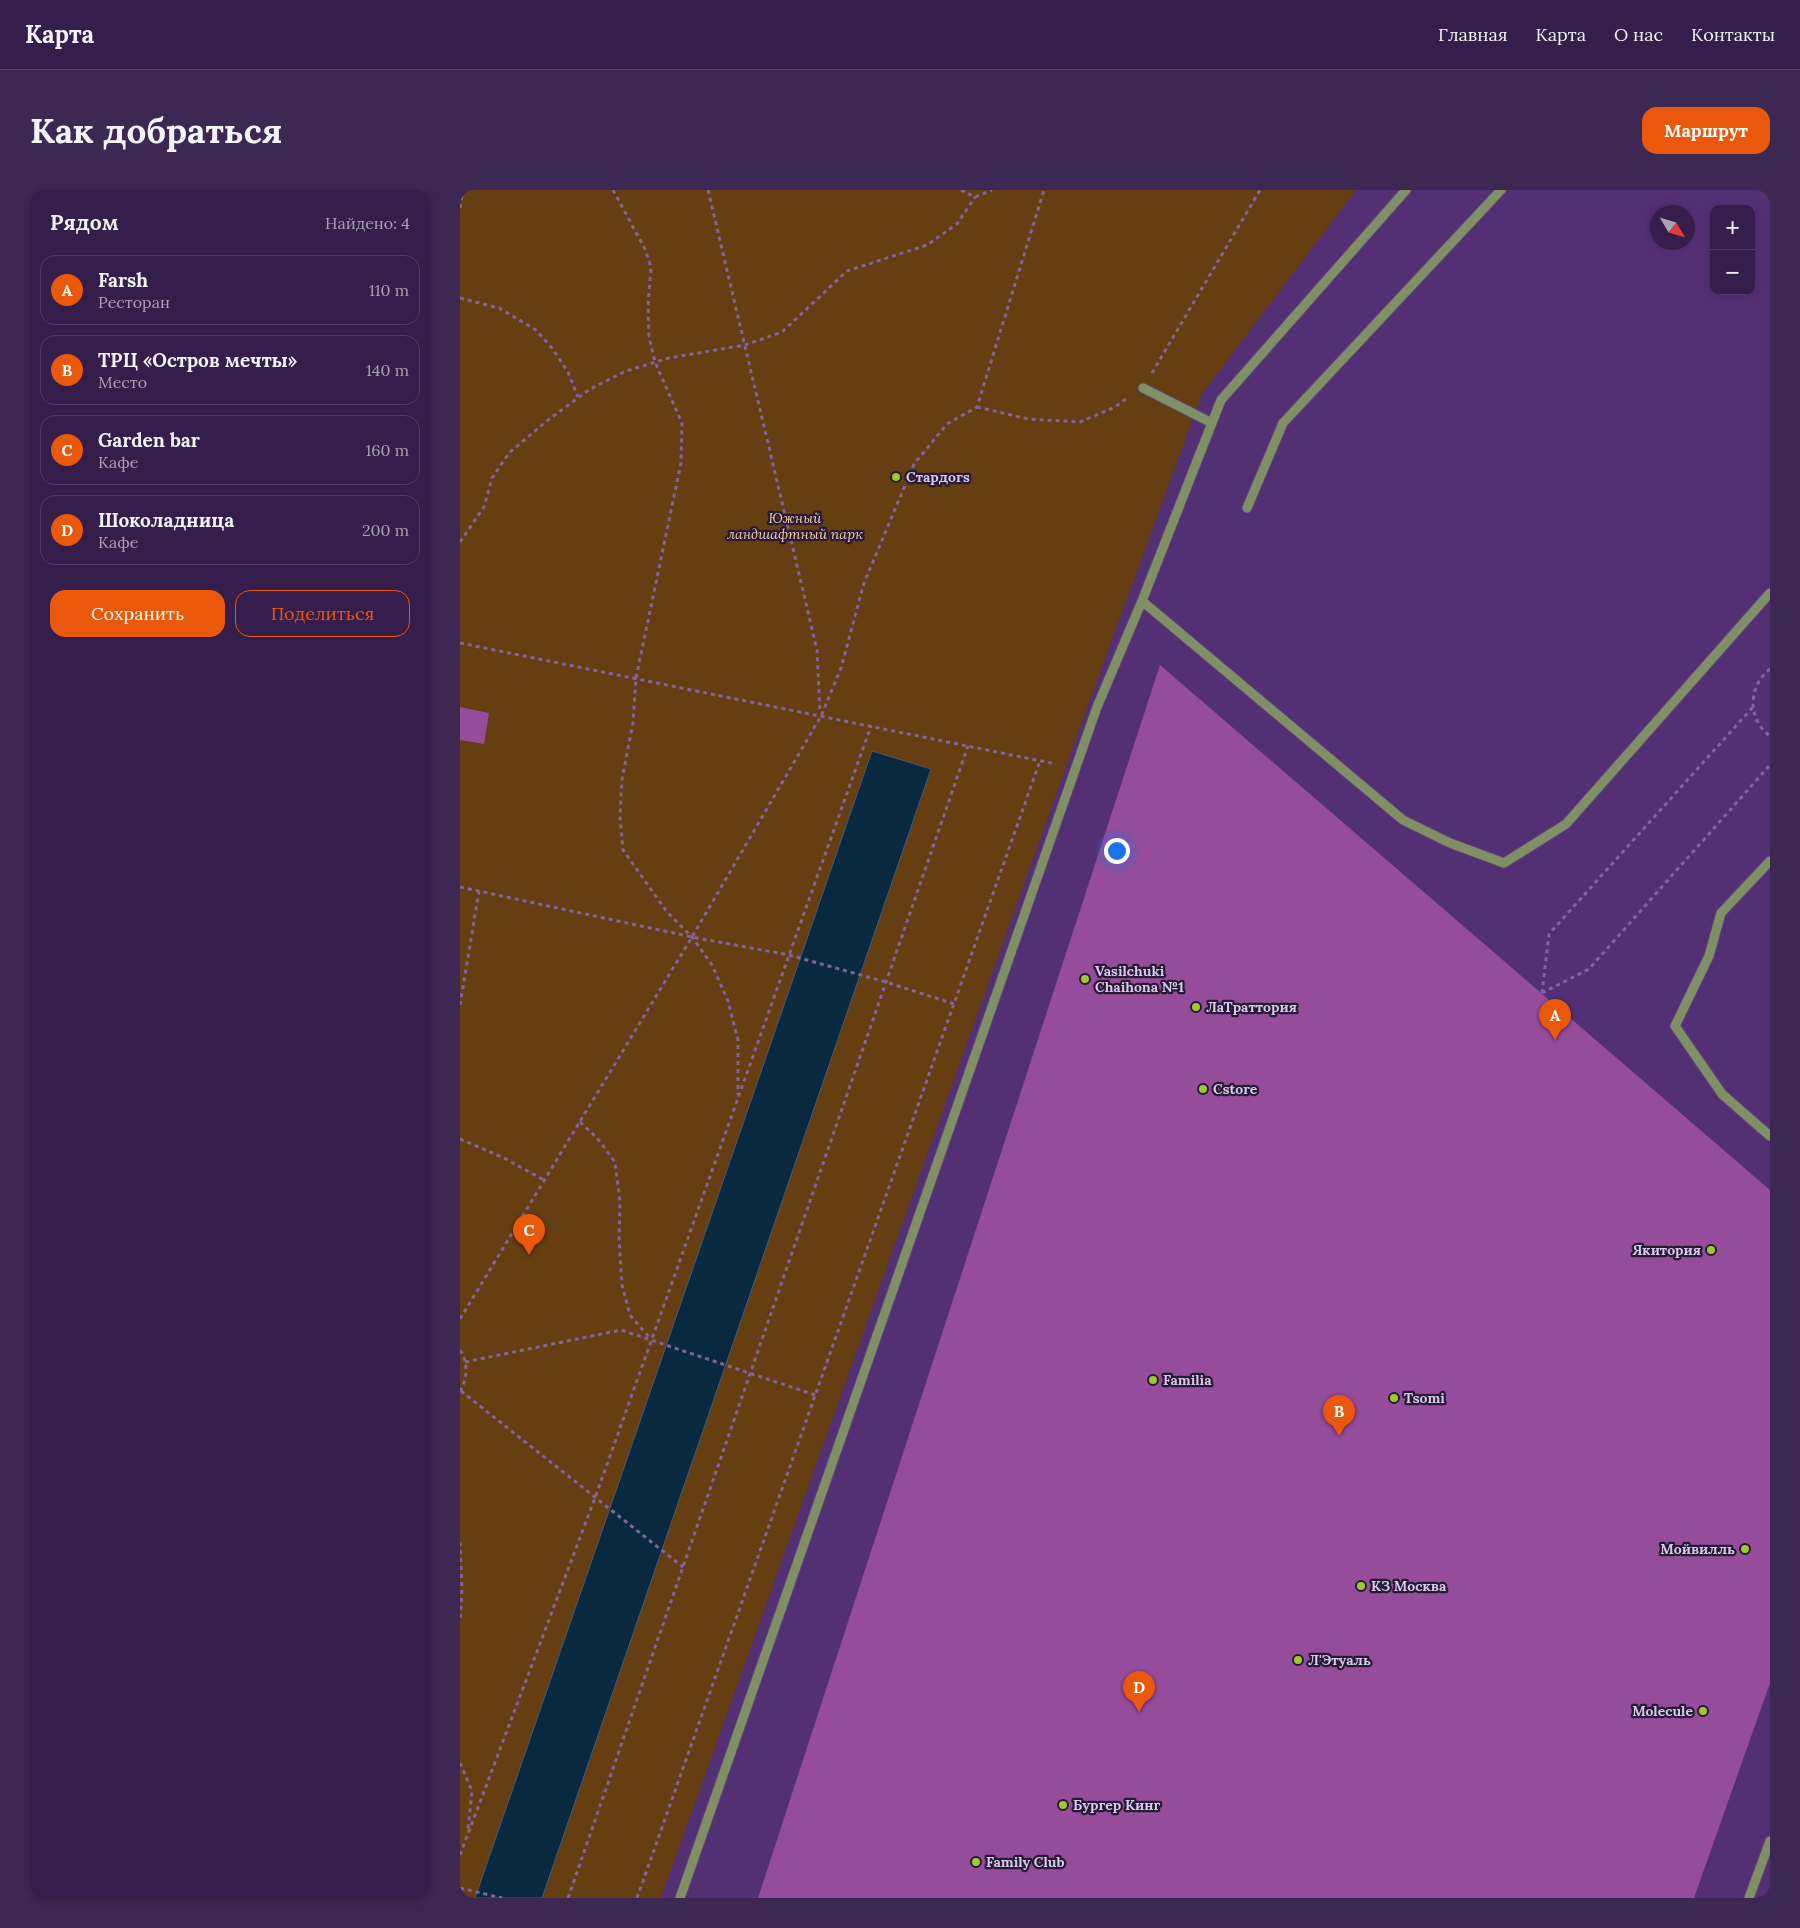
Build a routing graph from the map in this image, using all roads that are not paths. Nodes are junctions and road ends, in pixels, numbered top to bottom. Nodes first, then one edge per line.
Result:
1 (1406, 190) edge
2 (1501, 190) edge
3 (1143, 388) road end
4 (1212, 423) junction
5 (1247, 508) dead end
6 (1770, 593) edge
7 (1142, 602) junction
8 (1770, 861) edge
9 (1770, 1136) edge
10 (1770, 1841) edge
11 (680, 1898) edge
12 (1749, 1898) edge

1 - 4 lane
2 - 5 lane
3 - 4 lane
4 - 7 lane
6 - 7 lane
7 - 11 lane
8 - 9 lane
10 - 12 lane

